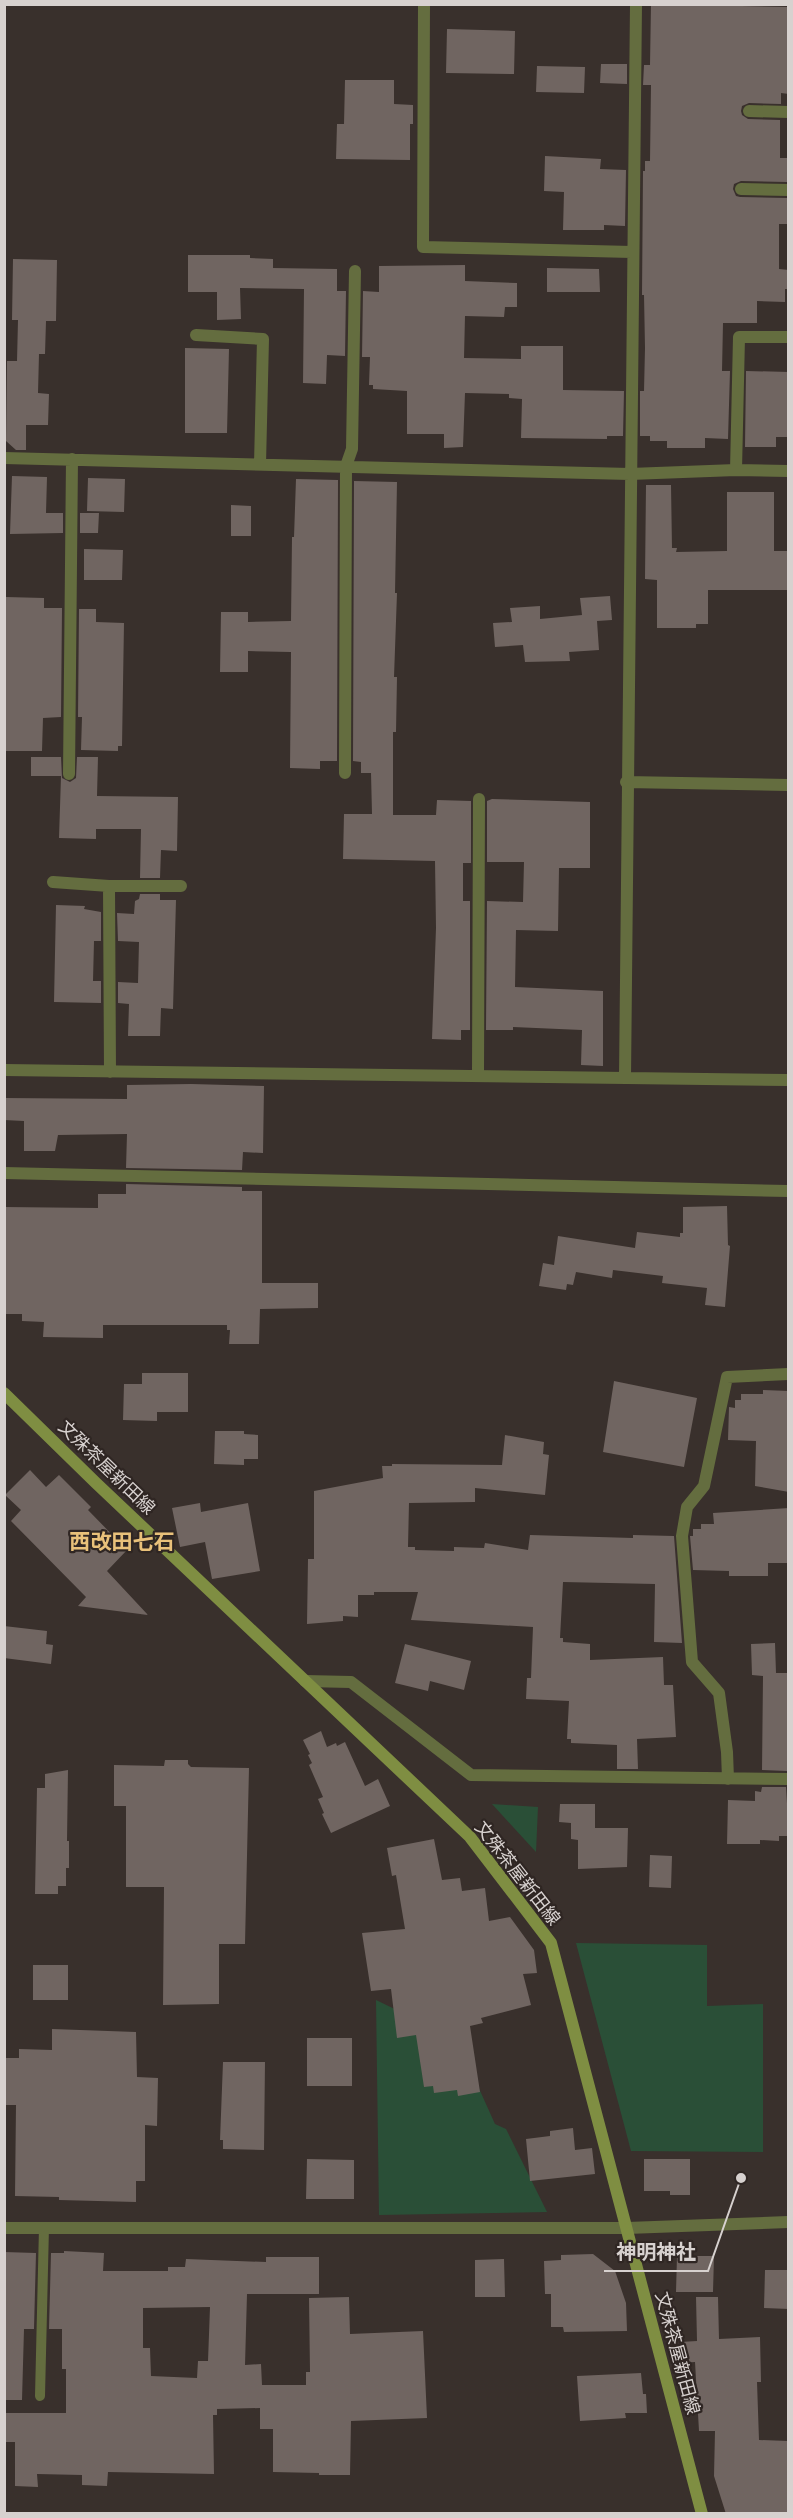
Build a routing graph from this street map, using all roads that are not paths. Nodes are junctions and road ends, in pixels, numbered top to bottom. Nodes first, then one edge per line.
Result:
1 (424, 4) edge
2 (636, 4) edge
3 (749, 111) dead end
4 (789, 112) edge
5 (741, 189) dead end
6 (789, 190) edge
7 (632, 252) junction
8 (355, 271) dead end
9 (196, 335) dead end
10 (789, 337) edge
11 (4, 458) edge
12 (72, 459) junction
13 (260, 464) junction
14 (346, 466) junction
15 (736, 470) junction
16 (789, 471) edge
17 (630, 474) junction
18 (345, 773) dead end
19 (69, 774) dead end
20 (626, 782) junction
21 (789, 785) edge
22 (479, 799) dead end
23 (53, 882) dead end
24 (110, 886) junction
25 (180, 886) dead end
26 (4, 1070) edge
27 (110, 1072) junction
28 (478, 1075) junction
29 (625, 1078) junction
30 (789, 1080) edge
31 (4, 1173) edge
32 (789, 1191) edge
33 (789, 1374) edge
34 (4, 1393) edge
35 (305, 1681) junction
36 (728, 1779) junction
37 (789, 1779) edge
38 (789, 2222) edge
39 (44, 2227) junction
40 (4, 2228) edge
41 (627, 2228) junction
42 (40, 2396) dead end
43 (702, 2514) edge

1 - 7 street
2 - 7 street
3 - 4 street
5 - 6 street
7 - 17 street
8 - 14 street
9 - 13 street
10 - 15 street
11 - 12 street
12 - 13 street
12 - 19 street
13 - 14 street
14 - 17 street
14 - 18 street
15 - 16 street
15 - 17 street
17 - 20 street
20 - 21 street
20 - 29 street
22 - 28 street
23 - 24 street
24 - 25 street
24 - 27 street
26 - 27 street
27 - 28 street
28 - 29 street
29 - 30 street
31 - 32 street
33 - 36 street
34 - 35 main road, 文殊茶屋新田線
35 - 36 street
35 - 41 main road, 文殊茶屋新田線
36 - 37 street
38 - 41 street
39 - 40 street
39 - 41 street
39 - 42 lane
41 - 43 main road, 文殊茶屋新田線

